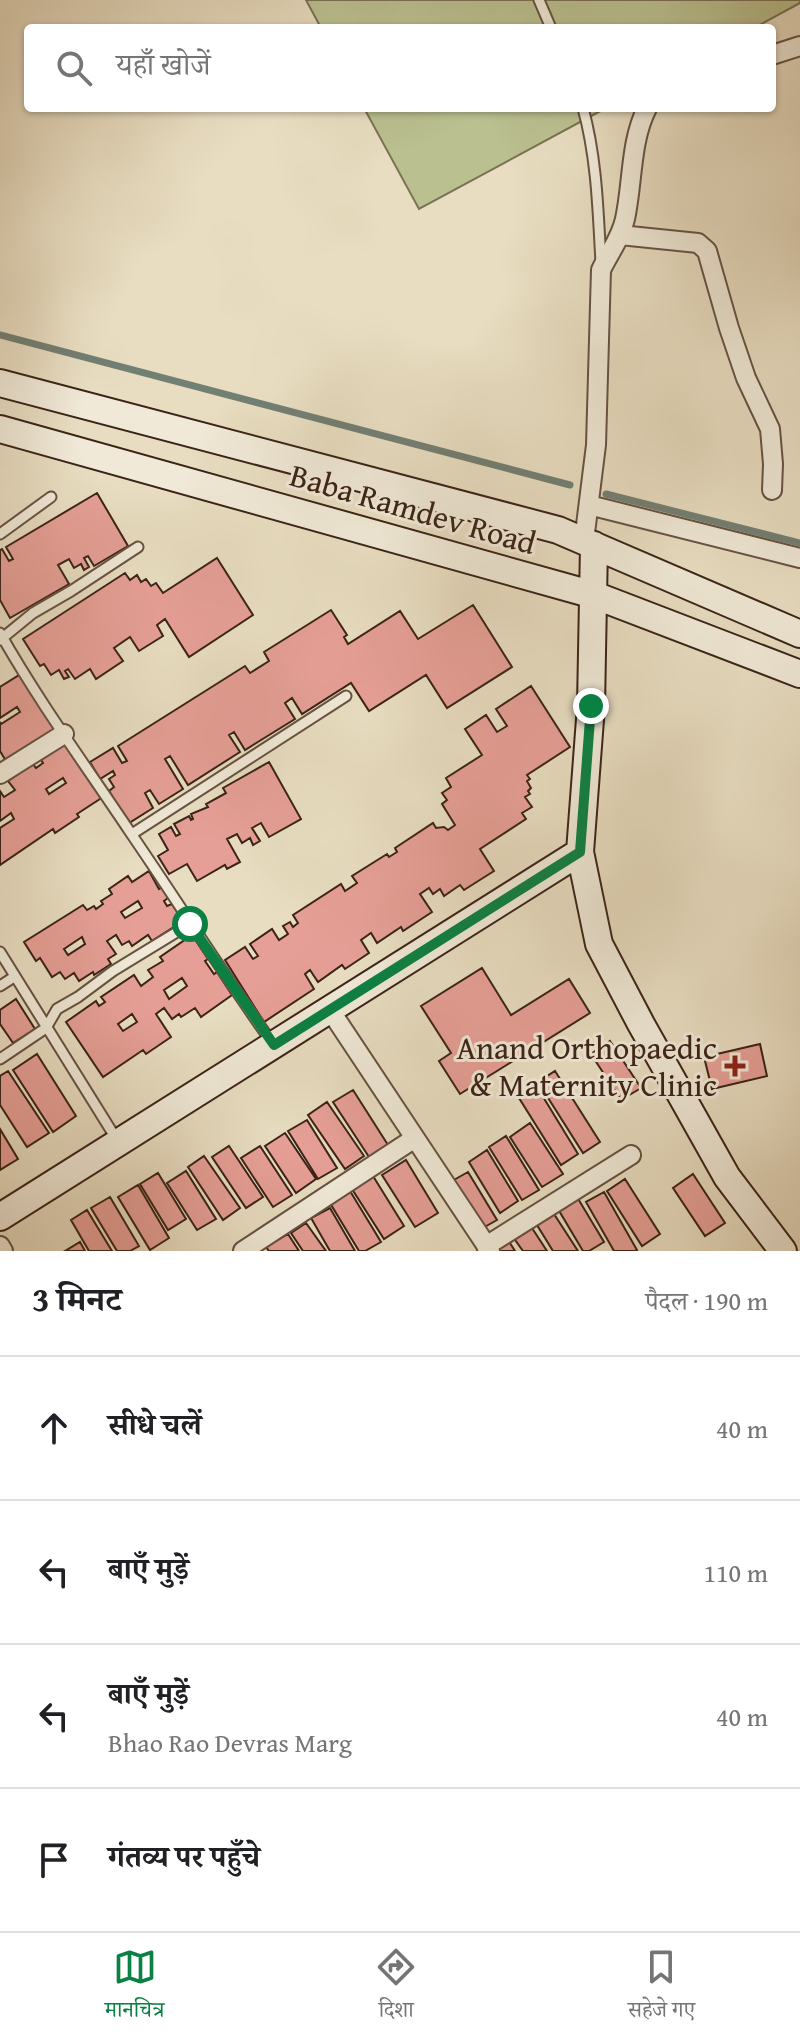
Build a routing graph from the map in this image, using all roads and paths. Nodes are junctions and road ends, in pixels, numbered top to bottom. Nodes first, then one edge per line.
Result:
1 (539, 0) edge
2 (549, 24) edge
3 (800, 46) edge
4 (776, 54) edge
5 (584, 112) edge
6 (645, 112) edge
7 (620, 235) junction
8 (601, 270) junction
9 (0, 383) edge
10 (0, 429) edge
11 (772, 490) dead end
12 (51, 497) dead end
13 (589, 505) junction
14 (0, 534) edge
15 (589, 543) junction
16 (138, 547) dead end
17 (800, 558) edge
18 (594, 595) junction
19 (800, 634) edge
20 (1, 637) edge
21 (800, 674) edge
22 (346, 696) dead end
23 (64, 734) junction
24 (0, 774) edge
25 (132, 834) junction
26 (580, 852) junction
27 (190, 924) junction
28 (0, 952) edge
29 (14, 977) junction
30 (0, 986) edge
31 (330, 1010) junction
32 (46, 1028) junction
33 (274, 1045) junction
34 (0, 1059) edge
35 (415, 1138) junction
36 (119, 1143) junction
37 (631, 1155) dead end
38 (0, 1217) edge
39 (0, 1246) edge
40 (488, 1248) edge
41 (3, 1251) edge
42 (243, 1251) edge
43 (783, 1251) edge

1 - 2 lane
3 - 4 street
5 - 8 lane
6 - 7 street
7 - 8 street
7 - 11 street
8 - 13 street
9 - 15 street
10 - 18 street, Baba Ramdev Road
12 - 14 lane
13 - 15 street
13 - 17 street
15 - 18 street
15 - 19 street
16 - 20 lane
18 - 21 street, Baba Ramdev Road
18 - 26 street
20 - 23 lane
22 - 25 lane
23 - 24 street
23 - 25 lane
25 - 27 lane
26 - 31 street
26 - 43 street
27 - 32 lane
27 - 33 lane
28 - 29 lane
29 - 30 lane
29 - 32 lane
31 - 33 street
31 - 35 street
32 - 34 lane
32 - 36 lane
33 - 36 street
35 - 40 street
35 - 42 street
36 - 38 street
37 - 40 street
39 - 41 street

